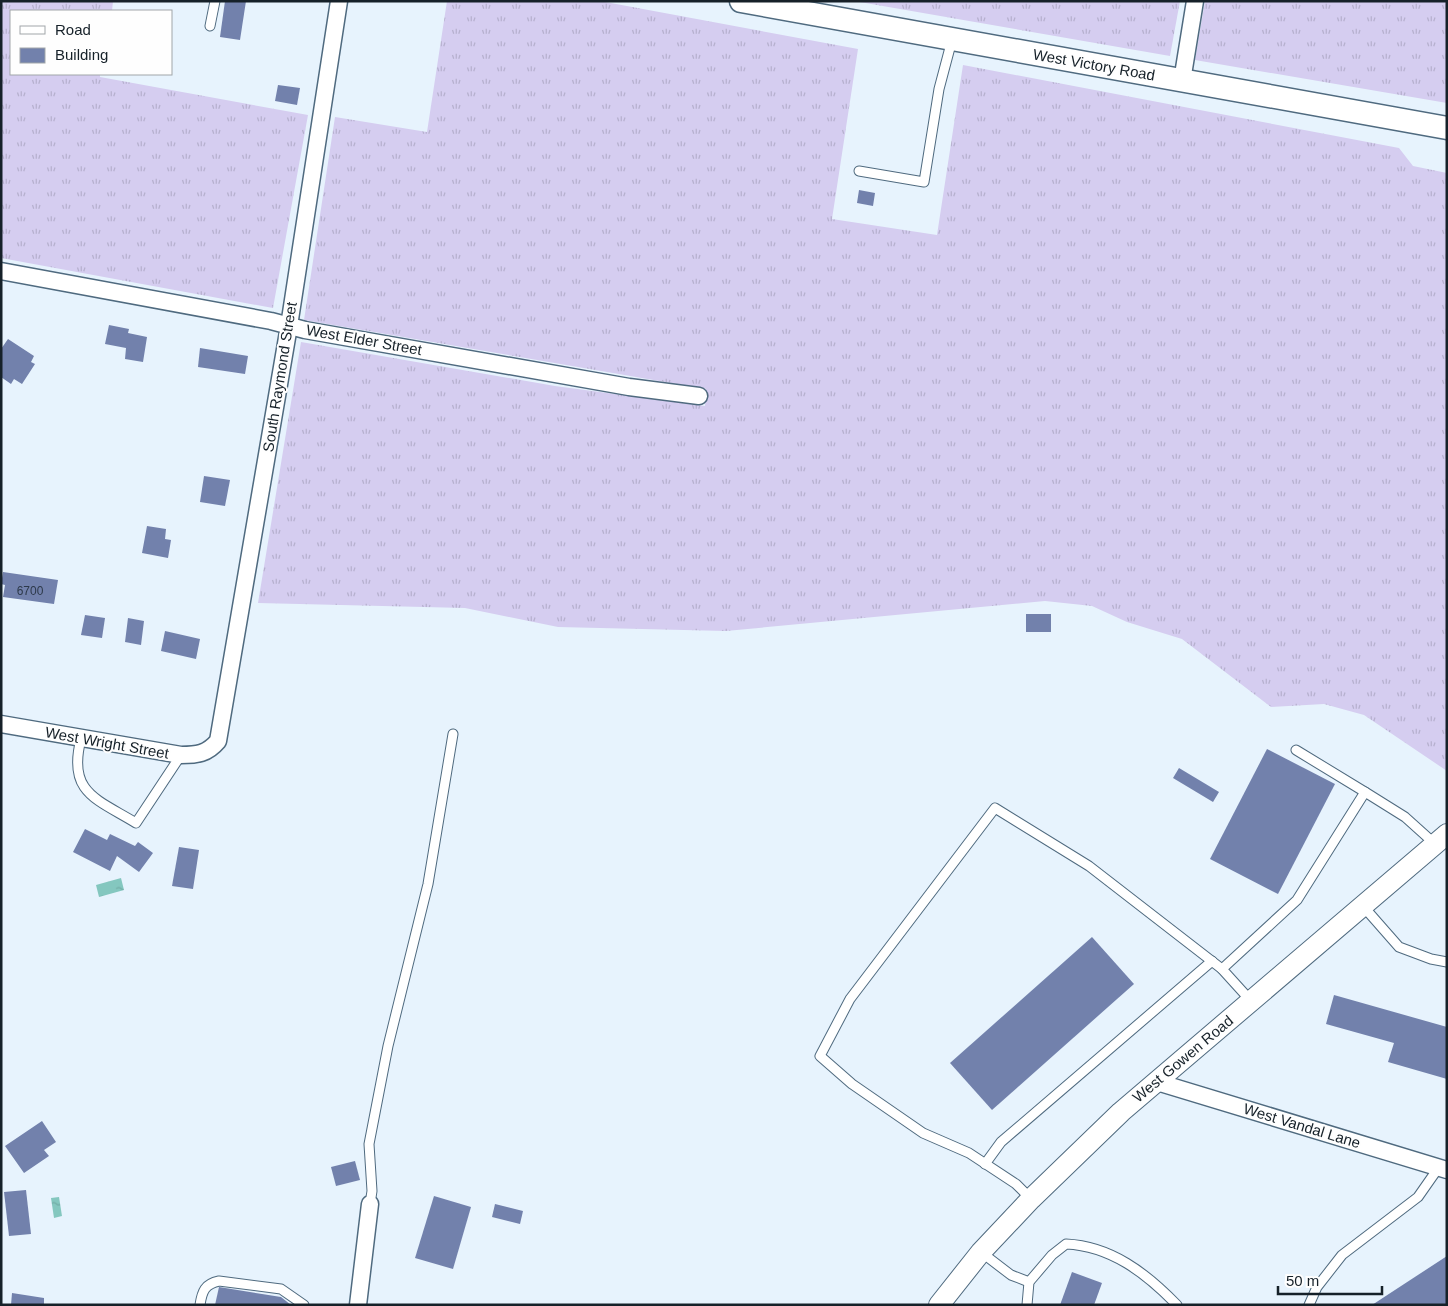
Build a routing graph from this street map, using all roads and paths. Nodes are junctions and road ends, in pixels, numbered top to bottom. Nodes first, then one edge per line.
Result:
1 (215, 1) edge
2 (339, 1) edge
3 (741, 1) edge
4 (1195, 1) edge
5 (777, 4) edge
6 (210, 26) dead end
7 (952, 40) junction
8 (1182, 80) junction
9 (1447, 128) edge
10 (859, 171) dead end
11 (1, 271) edge
12 (289, 326) junction
13 (699, 396) dead end
14 (1, 724) edge
15 (453, 734) dead end
16 (81, 739) junction
17 (212, 749) joint
18 (1296, 750) dead end
19 (181, 755) junction
20 (1365, 792) junction
21 (1441, 839) edge
22 (1363, 906) junction
23 (1212, 961) junction
24 (1447, 962) edge
25 (1222, 968) junction
26 (1251, 1002) junction
27 (1156, 1082) junction
28 (985, 1164) junction
29 (1443, 1168) edge
30 (1031, 1199) junction
31 (370, 1204) joint
32 (981, 1252) junction
33 (1029, 1282) junction
34 (200, 1305) edge
35 (304, 1305) edge
36 (358, 1305) edge
37 (939, 1305) edge
38 (1027, 1305) edge
39 (1177, 1305) edge
40 (1309, 1305) edge

1 - 6 lane
2 - 12 street, South Raymond Street
3 - 5 main road, West Victory Road
4 - 8 street
5 - 7 main road, West Victory Road
7 - 8 main road, West Victory Road
7 - 10 lane
8 - 9 main road, West Victory Road
11 - 12 street, West Elder Street
12 - 13 street, West Elder Street
12 - 17 street, South Raymond Street
14 - 16 street, West Wright Street
15 - 31 lane
16 - 19 street, West Wright Street
16 - 19 lane
17 - 19 street, West Wright Street
18 - 20 lane
20 - 21 lane
20 - 25 lane
21 - 22 street, West Gowen Road
22 - 24 lane
22 - 26 street, West Gowen Road
23 - 25 lane
23 - 28 lane
23 - 28 lane
25 - 26 lane
26 - 27 street, West Gowen Road
27 - 29 street, West Vandal Lane
27 - 30 street, West Gowen Road
28 - 30 lane
29 - 40 lane
30 - 32 street, West Gowen Road
31 - 36 street
32 - 33 lane
32 - 37 street, West Gowen Road
33 - 38 lane
33 - 39 lane
34 - 35 lane

